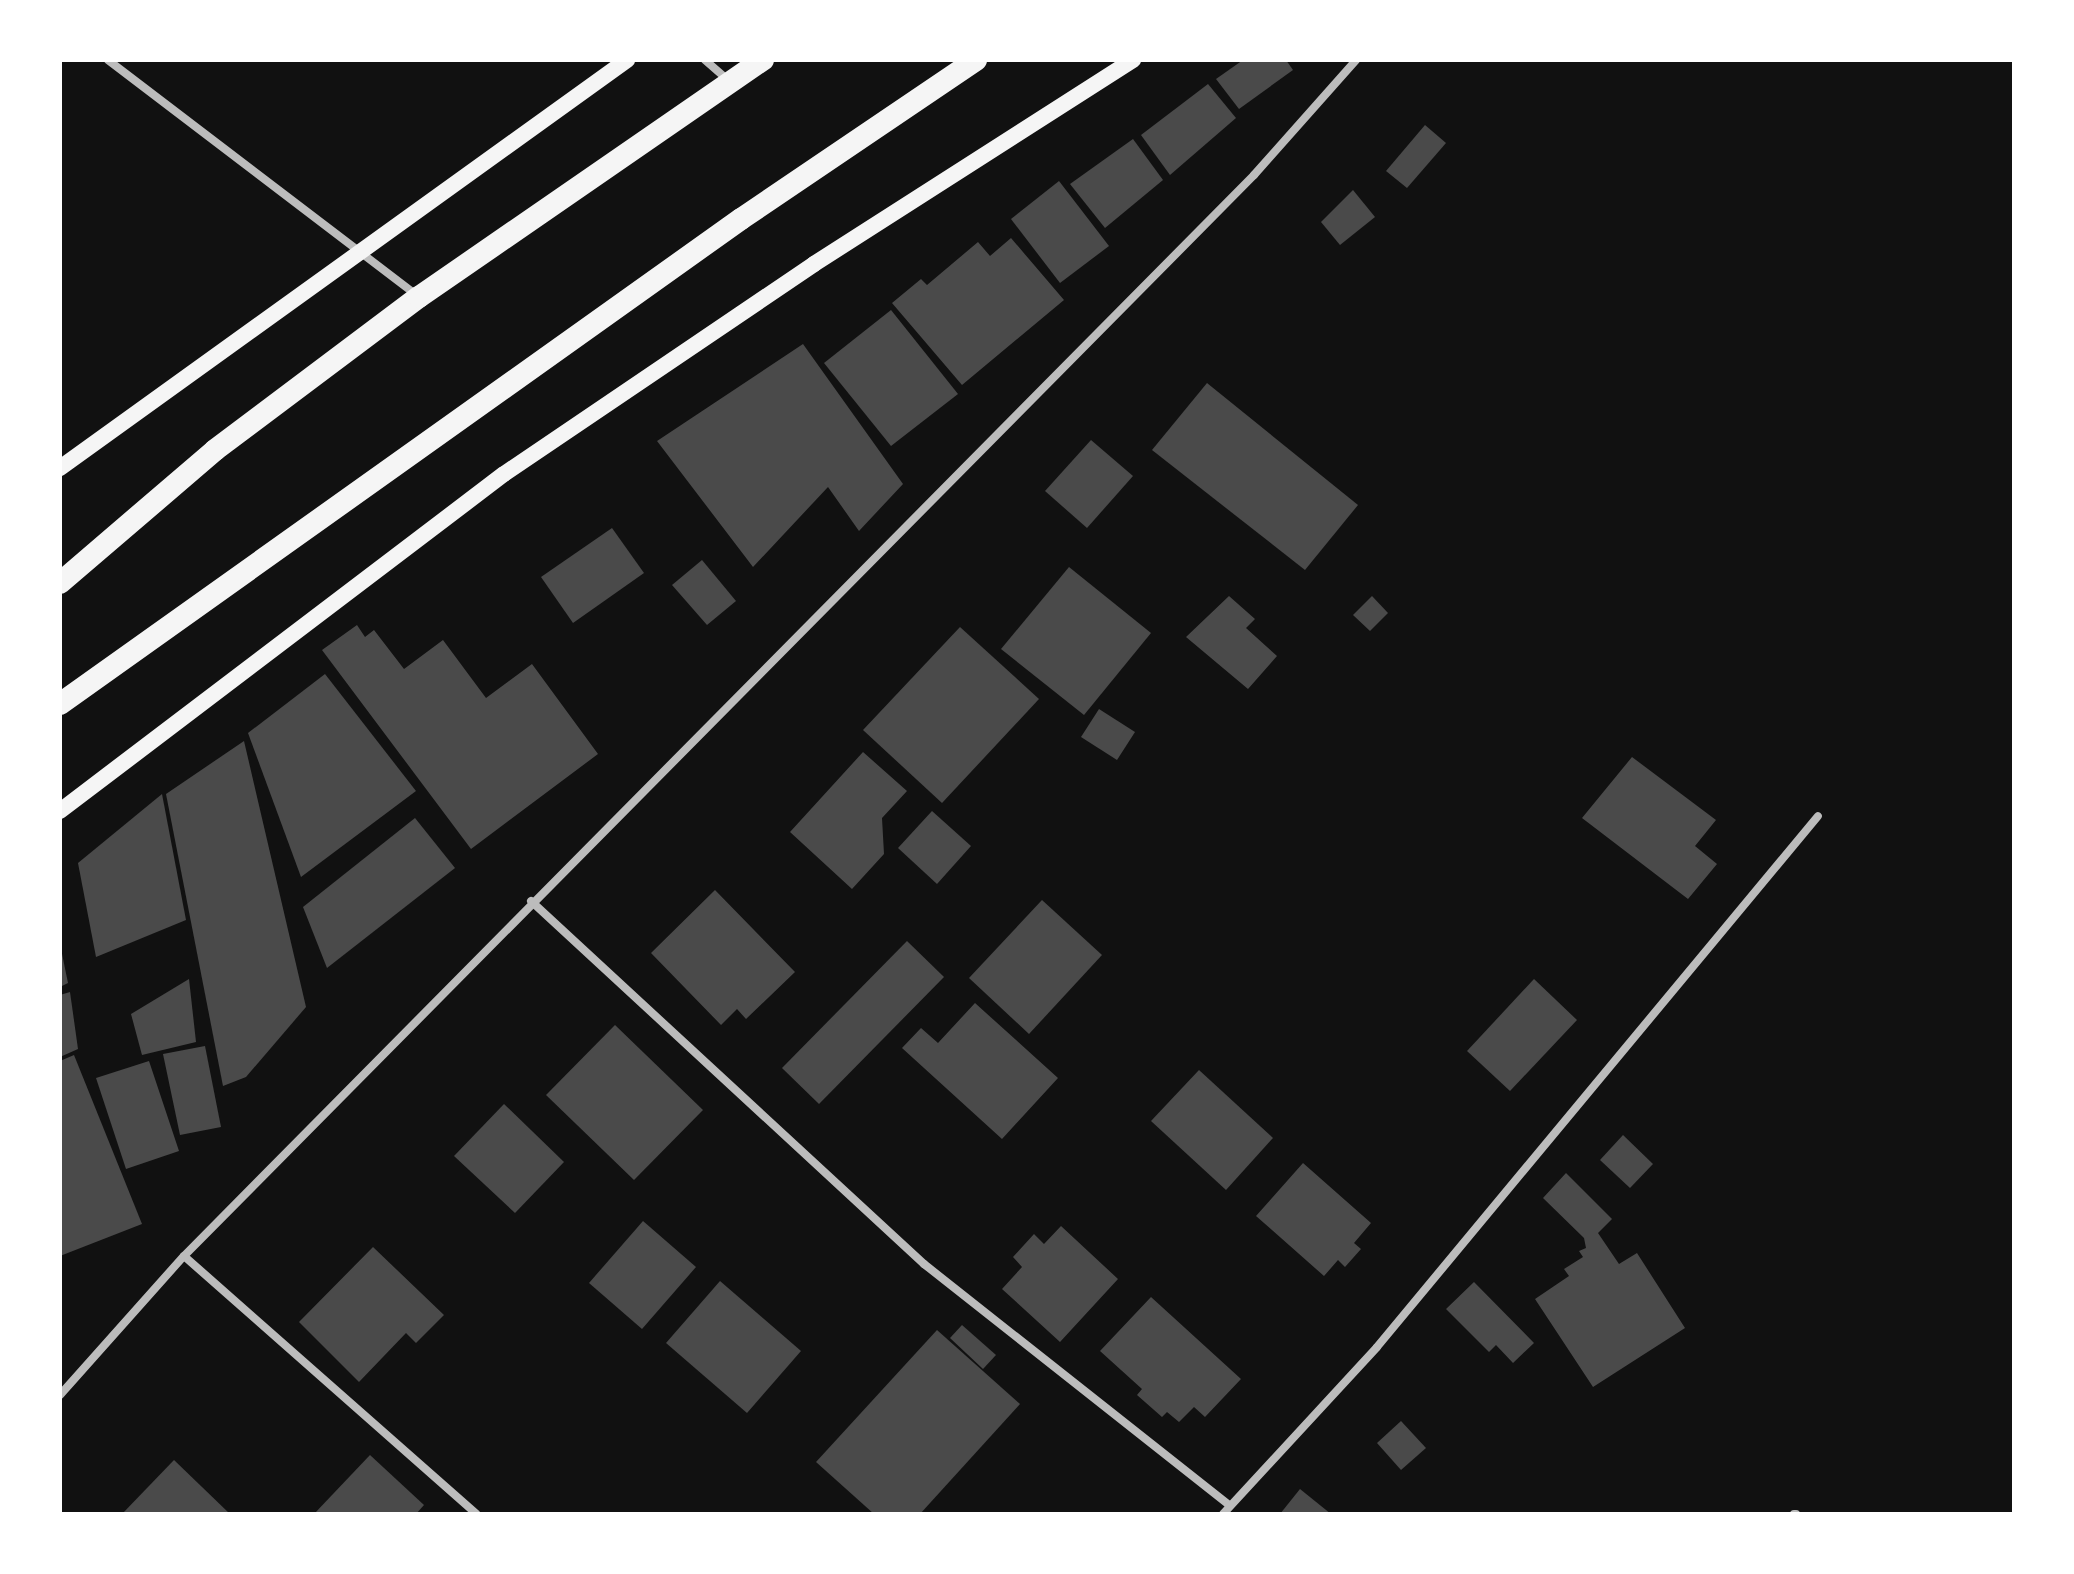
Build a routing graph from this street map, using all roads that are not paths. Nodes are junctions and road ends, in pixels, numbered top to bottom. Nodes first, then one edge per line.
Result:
1 (108, 60) edge
2 (627, 60) edge
3 (705, 60) edge
4 (763, 60) edge
5 (976, 60) edge
6 (1133, 60) edge
7 (1356, 60) edge
8 (730, 83) junction
9 (355, 252) junction
10 (419, 297) junction
11 (60, 468) edge
12 (60, 583) edge
13 (60, 704) edge
14 (60, 811) edge
15 (1818, 816) dead end
16 (531, 901) junction
17 (184, 1256) junction
18 (60, 1395) edge
19 (1229, 1505) junction
20 (477, 1514) edge
21 (1223, 1514) edge

1 - 9 street
2 - 9 main road
3 - 8 street
4 - 8 highway
5 - 13 highway
6 - 14 main road
7 - 16 street
8 - 10 highway
9 - 10 street
9 - 11 main road
10 - 12 highway
15 - 19 street
16 - 17 street
16 - 19 street
17 - 18 street
17 - 20 street
19 - 21 street

